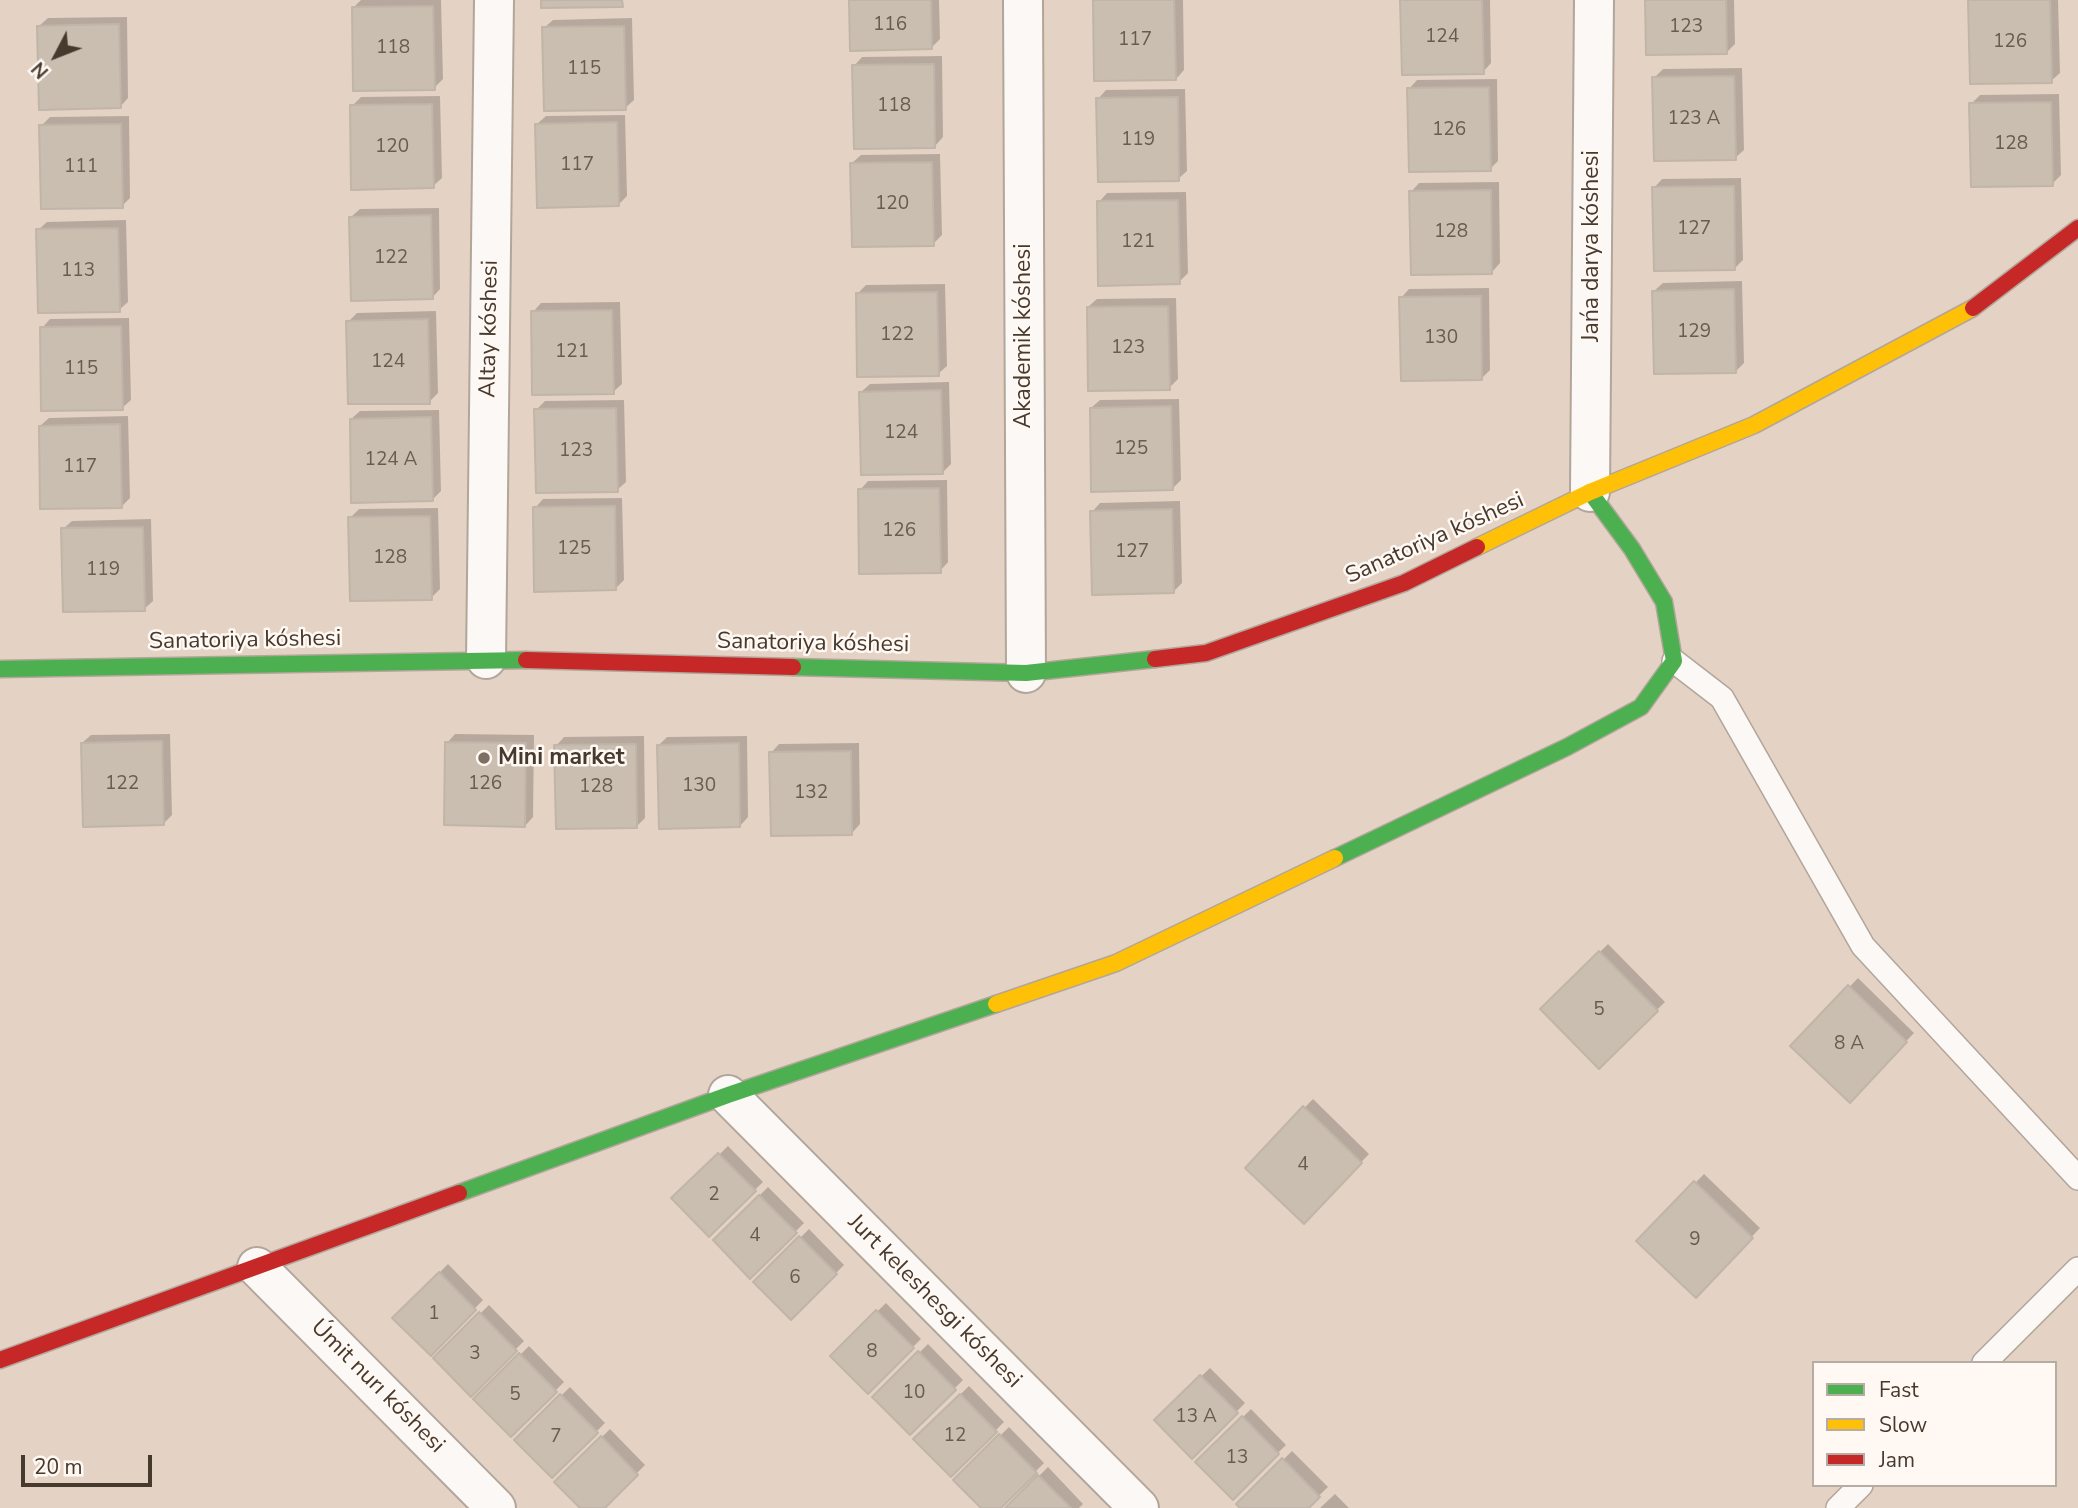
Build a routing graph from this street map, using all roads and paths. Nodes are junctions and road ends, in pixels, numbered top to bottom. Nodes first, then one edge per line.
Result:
1 (494, 0) edge
2 (1023, 0) edge
3 (1594, 0) edge
4 (2078, 228) edge
5 (1590, 492) junction
6 (486, 659) junction
7 (1674, 661) junction
8 (0, 669) edge
9 (1026, 673) junction
10 (728, 1095) junction
11 (2078, 1178) edge
12 (257, 1267) junction
13 (2078, 1269) edge
14 (0, 1360) edge
15 (1986, 1361) edge
16 (1859, 1487) edge
17 (496, 1508) edge
18 (1139, 1508) edge
19 (1838, 1508) edge

1 - 6 street, Altay kóshesi
2 - 9 street, Akademik kóshesi
3 - 5 street, Jańa darya kóshesi
4 - 5 street, Sanatoriya kóshesi
5 - 7 street
5 - 9 street, Sanatoriya kóshesi
6 - 8 street, Sanatoriya kóshesi
6 - 9 street, Sanatoriya kóshesi
7 - 10 street
7 - 11 lane
10 - 12 street
10 - 18 street, Jurt keleshesgi kóshesi
12 - 14 street
12 - 17 street, Úmit nurı kóshesi
13 - 15 lane
16 - 19 lane

